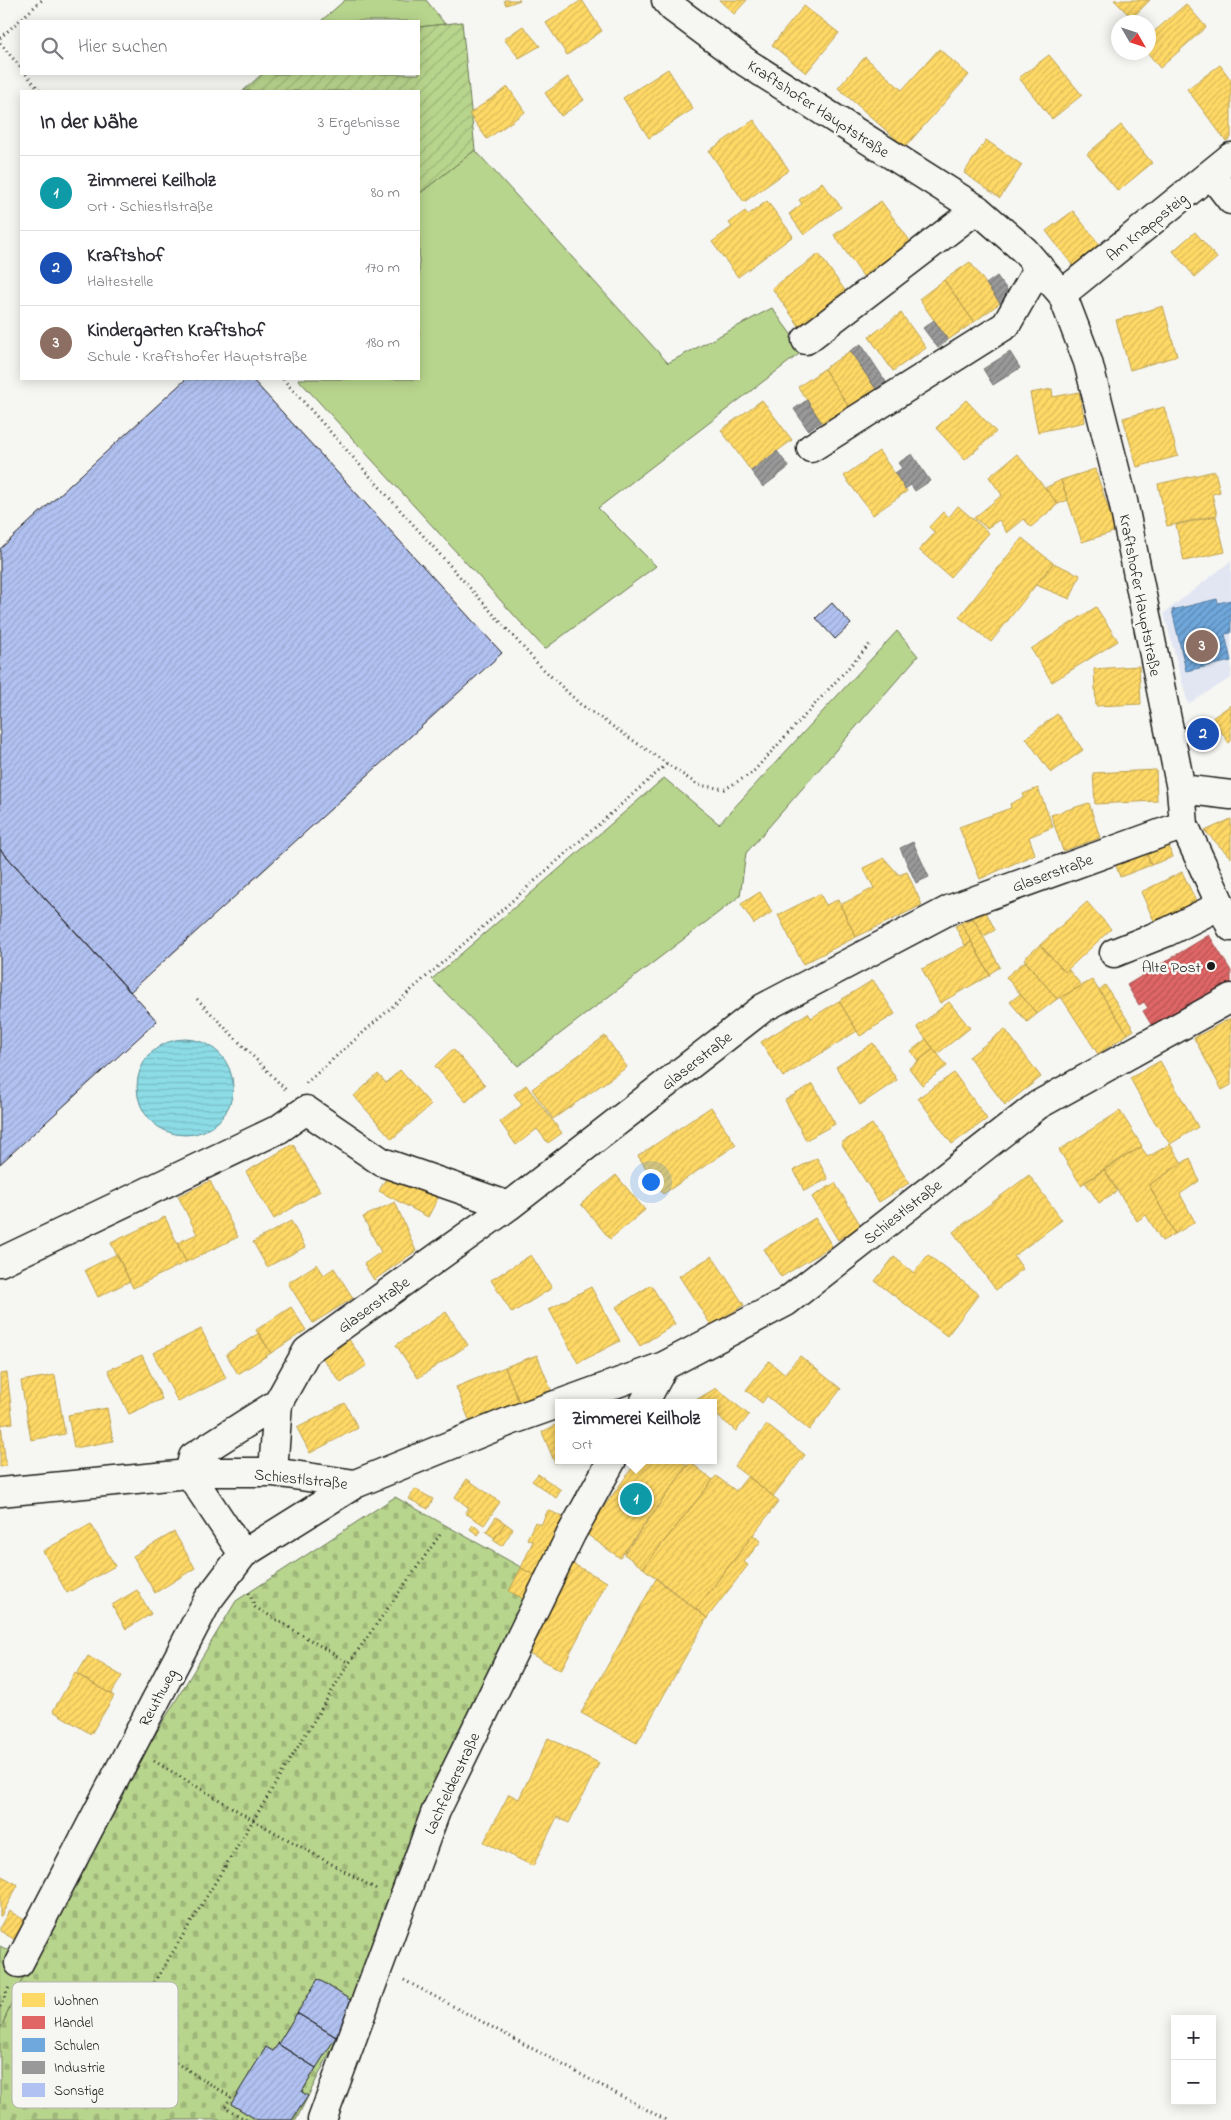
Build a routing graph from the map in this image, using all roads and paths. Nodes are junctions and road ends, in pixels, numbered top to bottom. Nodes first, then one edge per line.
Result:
1 (42, 0) edge
2 (666, 0) edge
3 (0, 38) edge
4 (0, 43) edge
5 (20, 67) edge
6 (27, 75) edge
7 (39, 90) edge
8 (1221, 165) edge
9 (1231, 200) edge
10 (977, 209) junction
11 (1039, 268) junction
12 (1062, 294) junction
13 (806, 340) dead end
14 (284, 380) edge
15 (811, 448) dead end
16 (872, 642) dead end
17 (667, 764) junction
18 (1181, 789) junction
19 (1231, 795) edge
20 (1184, 825) junction
21 (1226, 916) edge
22 (1114, 953) dead end
23 (1231, 998) edge
24 (197, 999) dead end
25 (299, 1103) junction
26 (509, 1206) junction
27 (0, 1262) edge
28 (664, 1366) junction
29 (573, 1399) edge
30 (646, 1399) edge
31 (278, 1402) junction
32 (555, 1405) edge
33 (610, 1464) edge
34 (273, 1472) junction
35 (189, 1473) junction
36 (355, 1484) junction
37 (0, 1492) edge
38 (442, 1532) dead end
39 (243, 1554) junction
40 (349, 1663) junction
41 (153, 1760) dead end
42 (253, 1820) junction
43 (383, 1892) dead end
44 (19, 1963) dead end
45 (378, 1966) junction
46 (154, 1982) edge
47 (178, 2064) edge
48 (246, 2120) edge
49 (322, 2120) edge
50 (666, 2120) edge

1 - 3 path
2 - 10 street, Kraftshofer Hauptstraße
4 - 5 path
6 - 7 path
8 - 9 street
8 - 12 street, Am Knappsteig
10 - 11 street, Kraftshofer Hauptstraße
10 - 13 street
11 - 12 street, Kraftshofer Hauptstraße
11 - 15 street
12 - 18 street, Kraftshofer Hauptstraße
14 - 17 path
16 - 17 path
17 - 25 path
18 - 19 street
18 - 20 street, Kraftshofer Hauptstraße
20 - 21 street, Kraftshofer Hauptstraße
20 - 26 street, Glaserstraße
21 - 22 street
23 - 28 street, Schiestlstraße
24 - 25 path
25 - 26 street
25 - 27 street
26 - 31 street, Glaserstraße
28 - 29 street, Schiestlstraße
28 - 30 street
31 - 34 street, Glaserstraße
31 - 35 street, Glaserstraße
32 - 36 street, Schiestlstraße
33 - 45 street, Lachfelderstraße
34 - 35 street, Schiestlstraße
34 - 36 street, Schiestlstraße
35 - 37 street, Schiestlstraße
35 - 39 street
36 - 39 street, Reuthweg
38 - 40 path
39 - 40 path
39 - 44 street, Reuthweg
40 - 42 path
41 - 42 path
42 - 43 path
42 - 46 path
45 - 49 street, Lachfelderstraße
45 - 50 path
47 - 48 path

